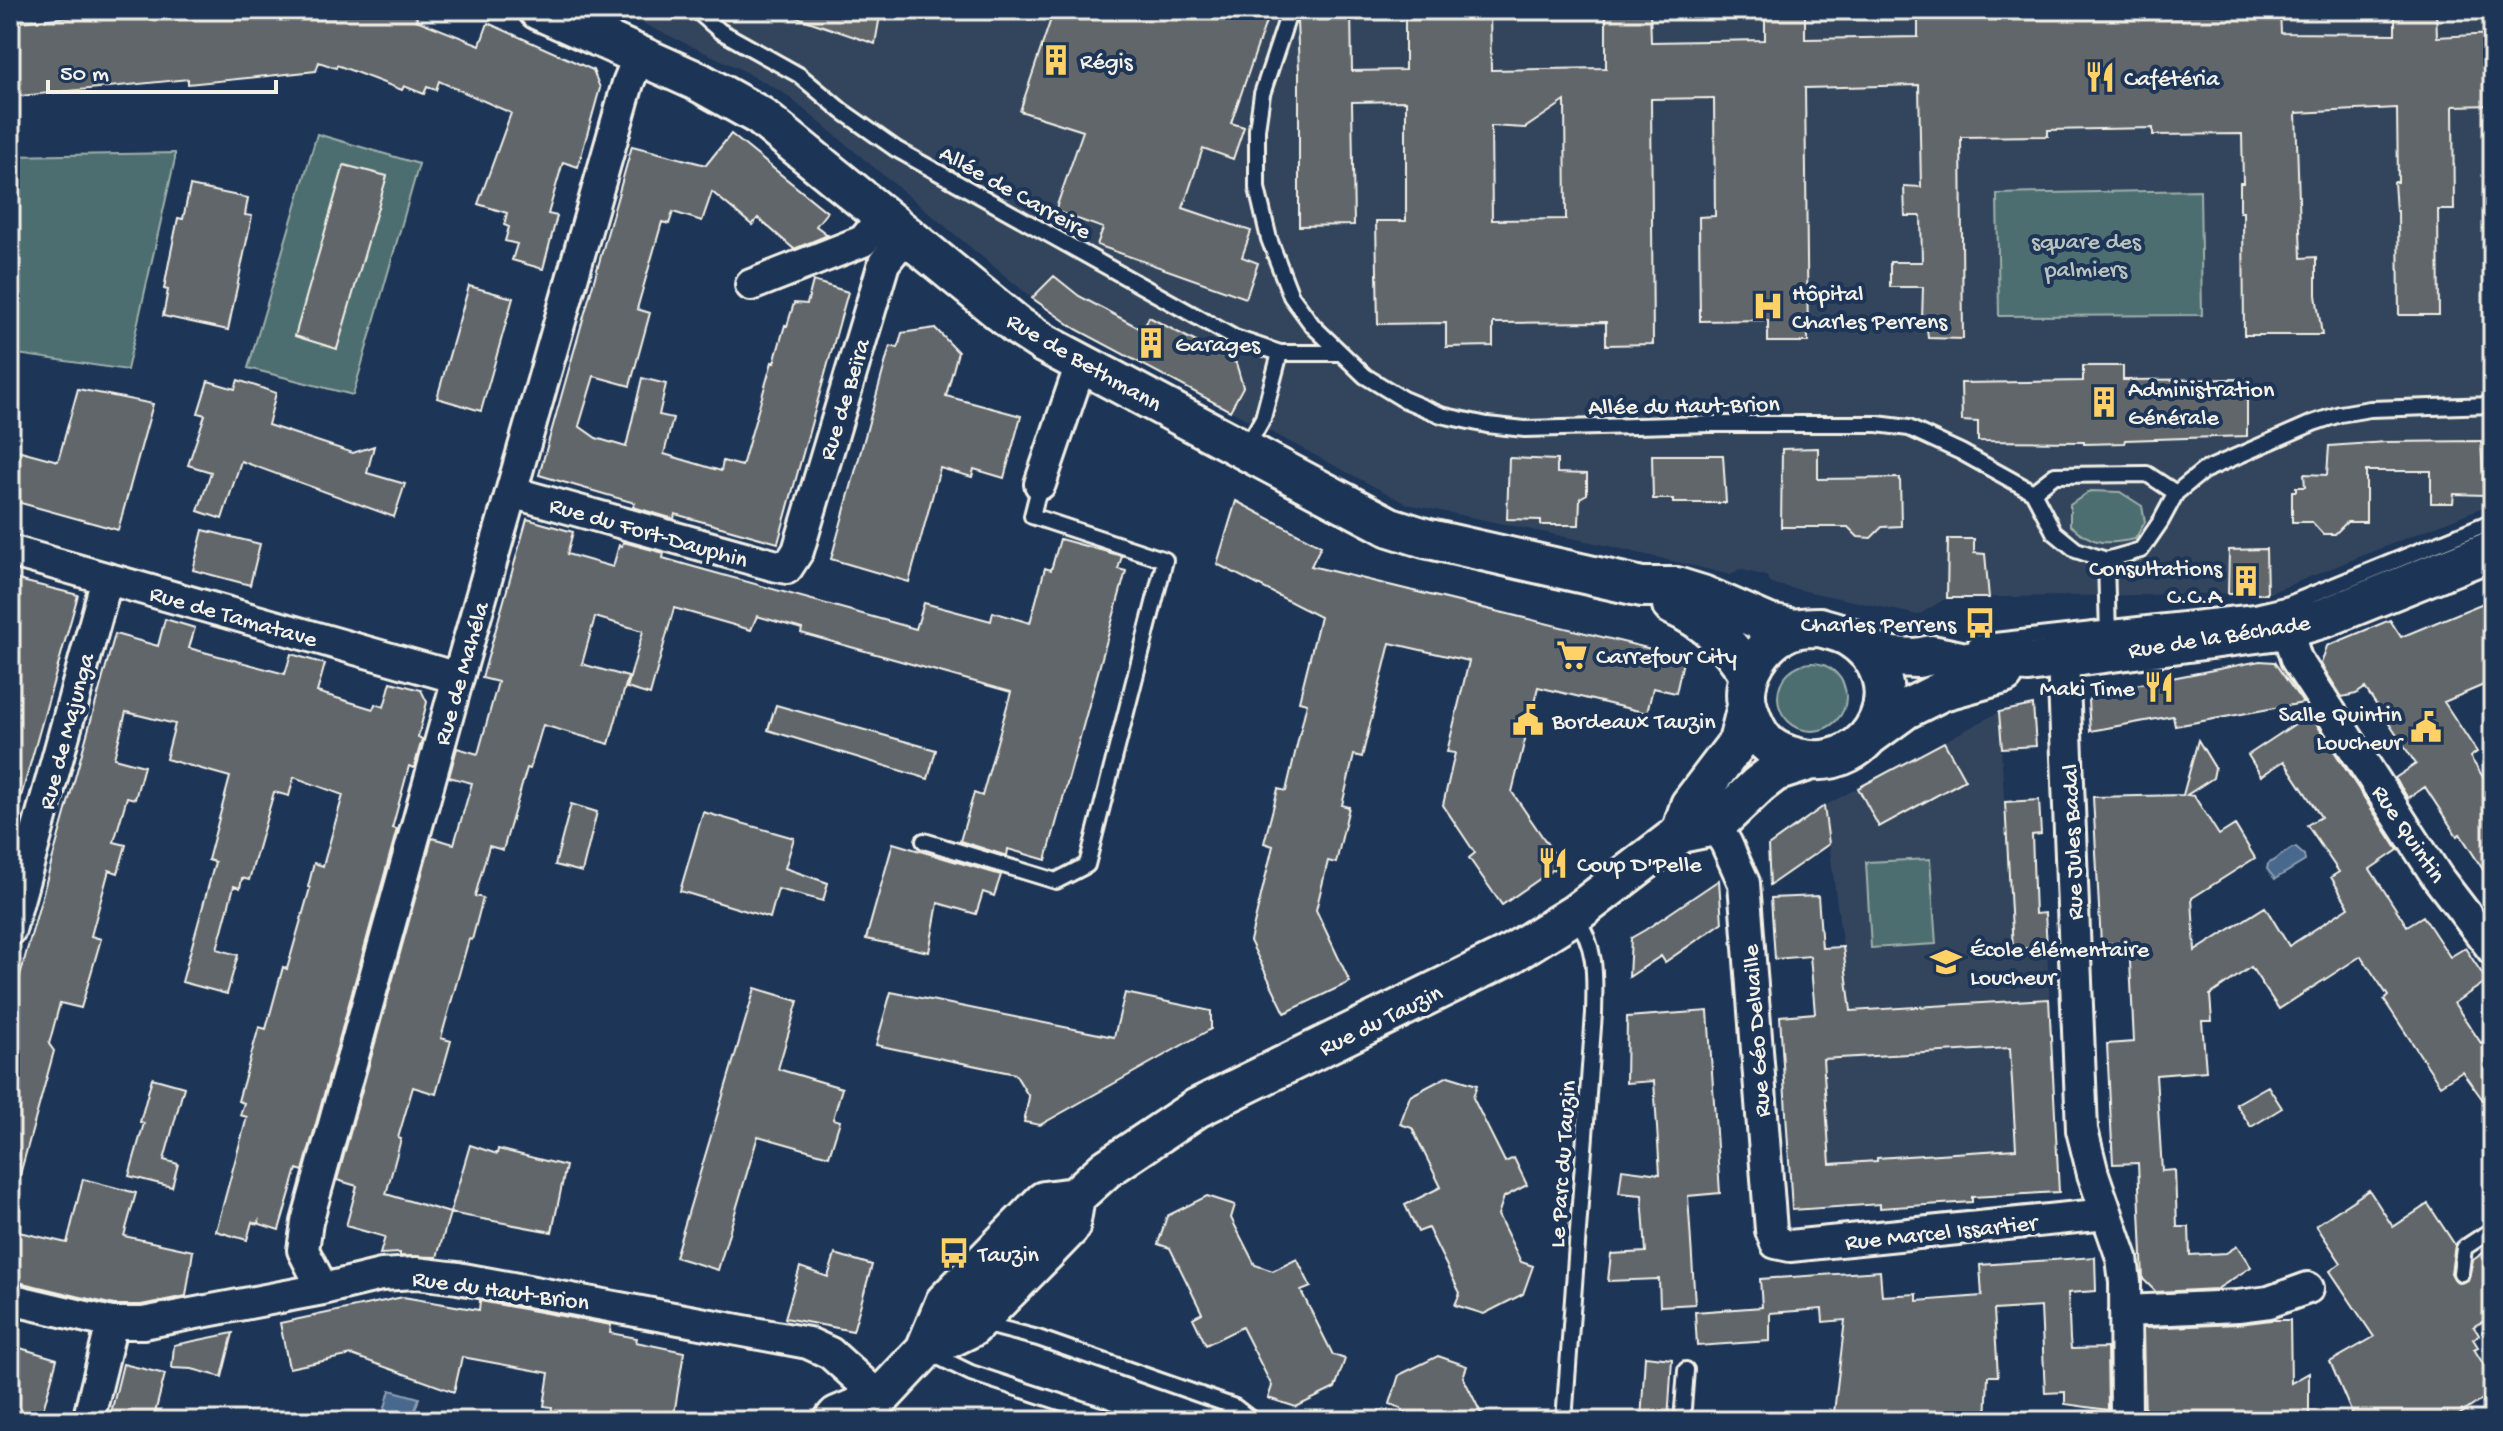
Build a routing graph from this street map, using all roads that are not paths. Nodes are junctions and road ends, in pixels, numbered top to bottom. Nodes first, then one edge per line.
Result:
1 (538, 10) edge
2 (696, 10) edge
3 (1290, 10) edge
4 (639, 56) junction
5 (894, 226) junction
6 (751, 285) dead end
7 (1280, 353) junction
8 (1339, 353) junction
9 (1081, 364) junction
10 (2493, 405) edge
11 (1245, 450) junction
12 (1040, 484) joint
13 (511, 492) junction
14 (2033, 492) junction
15 (2176, 493) junction
16 (2493, 521) edge
17 (2493, 550) edge
18 (10, 551) edge
19 (2106, 560) junction
20 (787, 568) joint
21 (107, 579) junction
22 (1642, 587) junction
23 (1795, 629) junction
24 (2287, 629) junction
25 (2108, 640) junction
26 (1866, 651) junction
27 (1932, 655) junction
28 (2046, 660) junction
29 (458, 678) junction
30 (1748, 690) junction
31 (1868, 737) junction
32 (1809, 761) junction
33 (1698, 830) junction
34 (924, 841) dead end
35 (1575, 914) junction
36 (10, 930) edge
37 (2493, 950) edge
38 (1075, 1197) junction
39 (2107, 1214) junction
40 (2493, 1229) edge
41 (1776, 1243) joint
42 (2461, 1273) dead end
43 (2308, 1288) dead end
44 (323, 1289) junction
45 (10, 1299) edge
46 (2125, 1311) junction
47 (112, 1323) junction
48 (972, 1327) junction
49 (925, 1350) junction
50 (1686, 1370) dead end
51 (876, 1409) edge
52 (88, 1421) edge
53 (833, 1421) edge
54 (1118, 1421) edge
55 (1253, 1421) edge
56 (1564, 1421) edge
57 (1682, 1421) edge
58 (2126, 1421) edge

1 - 4 street, Rue de Bethmann
2 - 7 lane, Allée de Carreire
3 - 8 lane, Allée du Haut-Brion
4 - 5 street, Rue de Bethmann
4 - 13 street, Rue de Mahéla
5 - 6 street
5 - 9 street, Rue de Bethmann
5 - 20 street, Rue de Beïra
7 - 8 lane, Allée de Carreire
7 - 11 lane
8 - 14 lane, Allée du Haut-Brion
9 - 11 street, Rue de Bethmann
9 - 12 street
10 - 15 lane
11 - 22 street, Rue de Bethmann
12 - 34 lane
13 - 20 street, Rue du Fort-Dauphin
13 - 29 street, Rue de Mahéla
14 - 15 lane
14 - 19 lane
15 - 19 lane
16 - 25 lane
17 - 24 street, Rue de la Béchade
18 - 21 street, Rue de Tamatave
19 - 25 lane
21 - 29 street, Rue de Tamatave
21 - 36 street, Rue de Majunga
22 - 23 street, Rue de Bethmann
22 - 30 street, Rue de Bethmann
23 - 26 street
23 - 30 street
24 - 25 street, Rue de la Béchade
24 - 37 street, Rue Quintin
25 - 27 lane
25 - 28 street, Rue de la Béchade
26 - 27 street, Rue de la Béchade
26 - 31 street
27 - 28 street, Rue de la Béchade
28 - 31 street, Rue de la Béchade
28 - 39 street, Rue Jules Badal
29 - 44 street, Rue de Mahéla
30 - 32 street
30 - 33 street, Rue du Tauzin
31 - 32 street
32 - 33 street, Rue du Tauzin
33 - 35 street, Rue du Tauzin
33 - 41 street, Rue Géo Delvaille
35 - 38 street, Rue du Tauzin
35 - 56 lane, Le Parc du Tauzin
38 - 48 street, Rue du Tauzin
38 - 49 street, Rue du Tauzin
39 - 41 street, Rue Marcel Issartier
39 - 46 street, Rue Jules Badal
40 - 42 lane
43 - 46 street
44 - 47 street, Rue du Haut-Brion
44 - 51 street, Rue du Haut-Brion
45 - 47 street, Rue du Haut-Brion
46 - 58 street, Rue Jules Badal
47 - 52 street
48 - 49 street, Rue du Tauzin
48 - 55 lane
49 - 51 street, Rue du Tauzin
49 - 54 lane
50 - 57 lane
51 - 53 street, Rue du Tauzin

